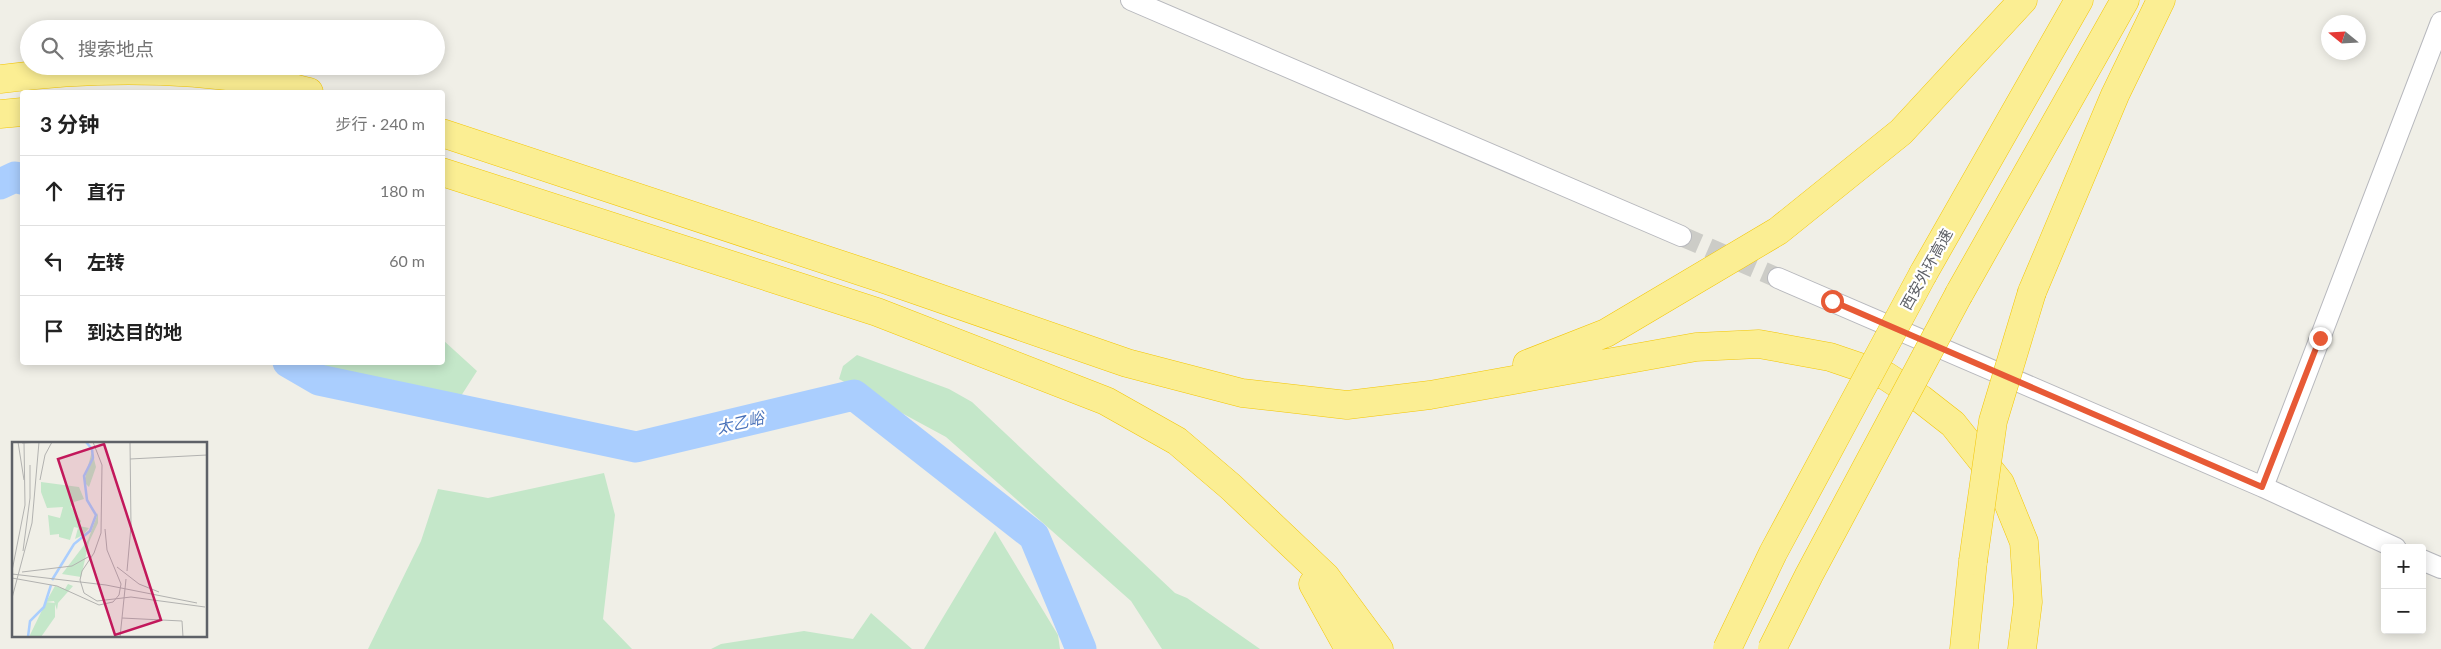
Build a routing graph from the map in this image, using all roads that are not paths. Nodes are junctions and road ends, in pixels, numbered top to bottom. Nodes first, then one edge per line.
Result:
1 (1130, 0) edge
2 (2023, 0) edge
3 (2079, 0) edge
4 (2124, 0) edge
5 (2161, 0) edge
6 (2441, 22) edge
7 (28, 75) edge
8 (206, 75) edge
9 (0, 79) edge
10 (300, 90) edge
11 (20, 112) edge
12 (0, 114) edge
13 (445, 134) edge
14 (445, 173) edge
15 (1681, 236) tunnel mouth
16 (1778, 278) tunnel mouth
17 (1430, 395) junction
18 (1231, 487) junction
19 (2262, 487) junction
20 (2387, 544) edge
21 (2426, 562) edge
22 (2441, 568) edge
23 (1349, 649) edge
24 (1379, 649) edge
25 (1727, 649) edge
26 (1772, 649) edge
27 (1964, 649) edge
28 (2022, 649) edge

1 - 15 street
2 - 17 highway
3 - 25 highway, 西安外环高速, bridge
4 - 26 highway, bridge
5 - 27 highway, bridge
6 - 19 street
7 - 9 highway
8 - 10 highway
11 - 12 highway
13 - 17 highway
14 - 18 highway
16 - 19 street
17 - 28 highway
18 - 23 highway
18 - 24 highway
19 - 20 street
21 - 22 street

